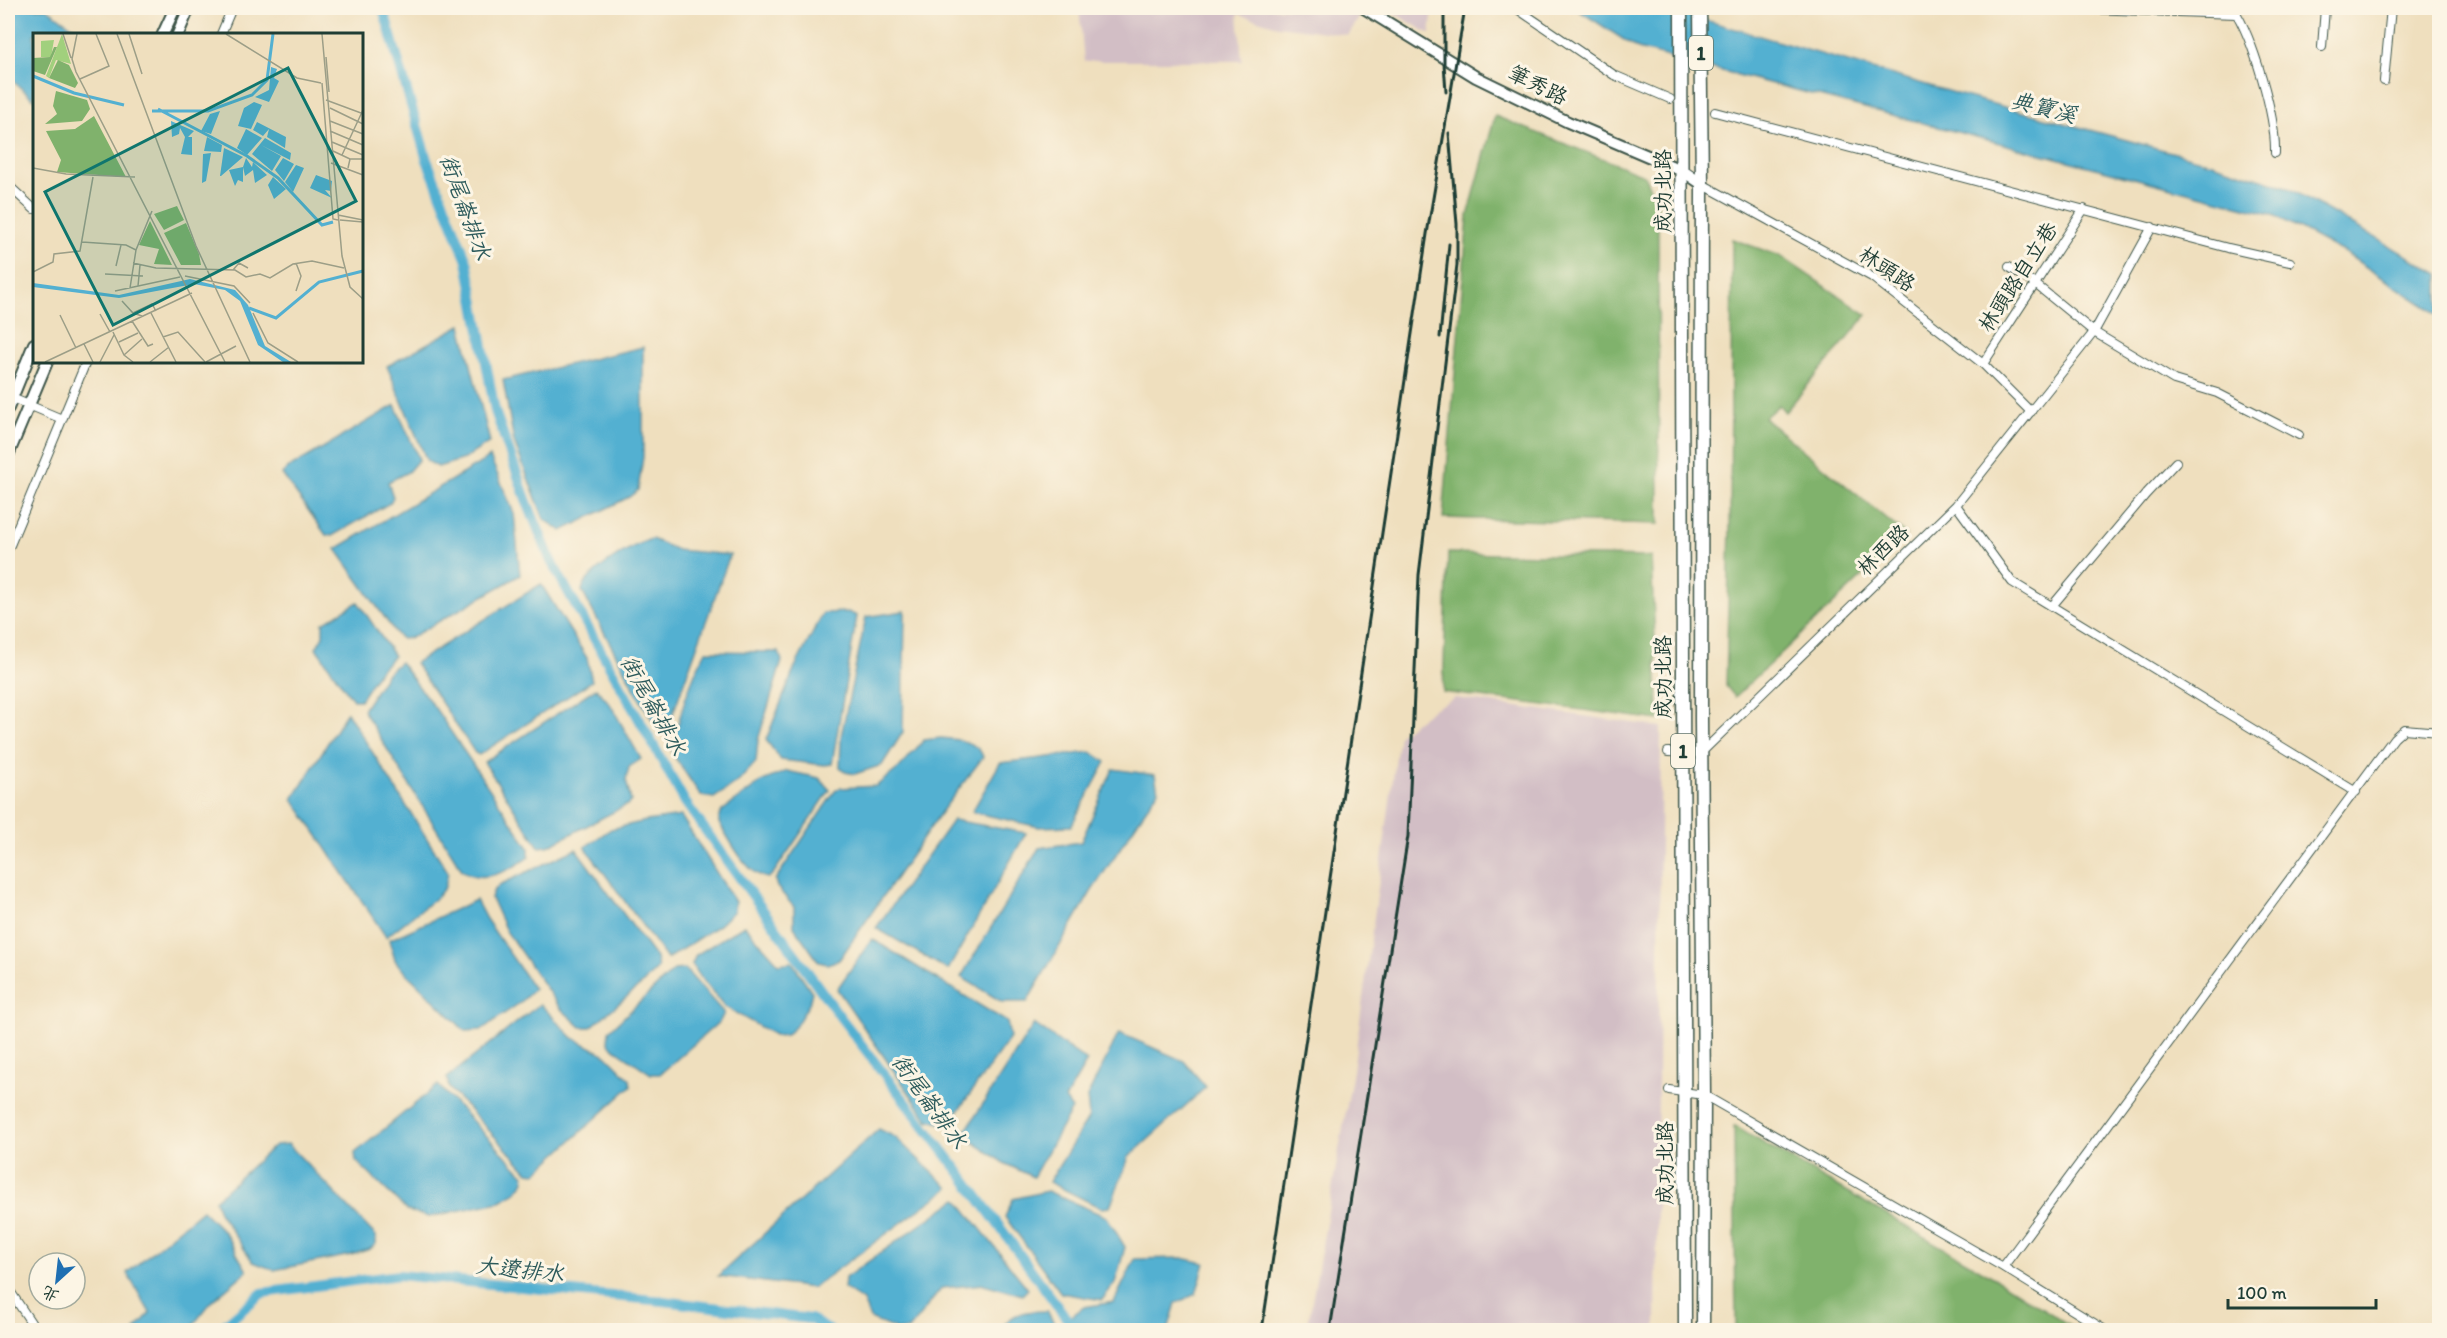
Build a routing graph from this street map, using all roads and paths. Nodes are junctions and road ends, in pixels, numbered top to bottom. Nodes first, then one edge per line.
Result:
1 (175, 8) edge
2 (189, 8) edge
3 (232, 8) edge
4 (1364, 8) edge
5 (1516, 8) edge
6 (1681, 8) edge
7 (1700, 8) edge
8 (2057, 8) edge
9 (2325, 8) edge
10 (2391, 8) edge
11 (2235, 11) edge
12 (163, 33) edge
13 (178, 33) edge
14 (221, 33) edge
15 (2322, 46) dead end
16 (2384, 81) dead end
17 (1676, 97) junction
18 (1715, 112) dead end
19 (2275, 153) dead end
20 (1683, 171) junction
21 (8, 184) edge
22 (1702, 184) junction
23 (33, 208) edge
24 (2084, 209) junction
25 (2152, 227) junction
26 (2290, 262) dead end
27 (2009, 267) dead end
28 (2034, 284) junction
29 (2094, 332) junction
30 (33, 346) edge
31 (46, 363) edge
32 (86, 363) edge
33 (1983, 364) junction
34 (9, 399) edge
35 (28, 405) junction
36 (2031, 412) junction
37 (62, 419) junction
38 (2299, 435) dead end
39 (8, 455) edge
40 (2176, 462) dead end
41 (1956, 505) junction
42 (8, 550) edge
43 (2052, 606) junction
44 (2439, 732) edge
45 (1668, 752) dead end
46 (1683, 753) junction
47 (1701, 753) junction
48 (2356, 792) junction
49 (1669, 1090) dead end
50 (1684, 1093) junction
51 (1704, 1095) junction
52 (2003, 1268) junction
53 (8, 1288) edge
54 (36, 1330) edge
55 (1685, 1330) edge
56 (1703, 1330) edge
57 (2105, 1330) edge

1 - 12 street
2 - 13 street
3 - 14 street
4 - 20 street, 筆秀路
5 - 17 street
6 - 17 main road, 1
7 - 22 main road, 成功北路 / 1
8 - 11 street
9 - 15 street
10 - 16 street
11 - 19 street
17 - 20 main road, 成功北路 / 1
18 - 24 street
20 - 22 street, 筆秀路
20 - 46 main road, 成功北路 / 1
21 - 23 street
22 - 33 street, 林頭路
22 - 47 main road, 成功北路 / 1
24 - 25 street
24 - 28 street, 林頭路自立巷
25 - 26 street
25 - 29 street, 林西路
27 - 28 street
28 - 29 street
28 - 33 street, 林頭路自立巷
29 - 36 street, 林西路
29 - 38 street
30 - 34 street
31 - 35 street
32 - 37 street
33 - 36 street, 林頭路
34 - 35 street
35 - 37 street
35 - 39 street
36 - 41 street, 林西路
37 - 42 street
40 - 43 street
41 - 43 street
41 - 47 street, 林西路
43 - 48 street
44 - 48 street
45 - 46 street
46 - 47 street
46 - 50 main road, 成功北路 / 1
47 - 51 main road, 成功北路 / 1
48 - 52 street
49 - 50 street
50 - 51 street
50 - 55 main road, 成功北路 / 1
51 - 52 street
51 - 56 main road, 成功北路 / 1
52 - 57 street
53 - 54 street

